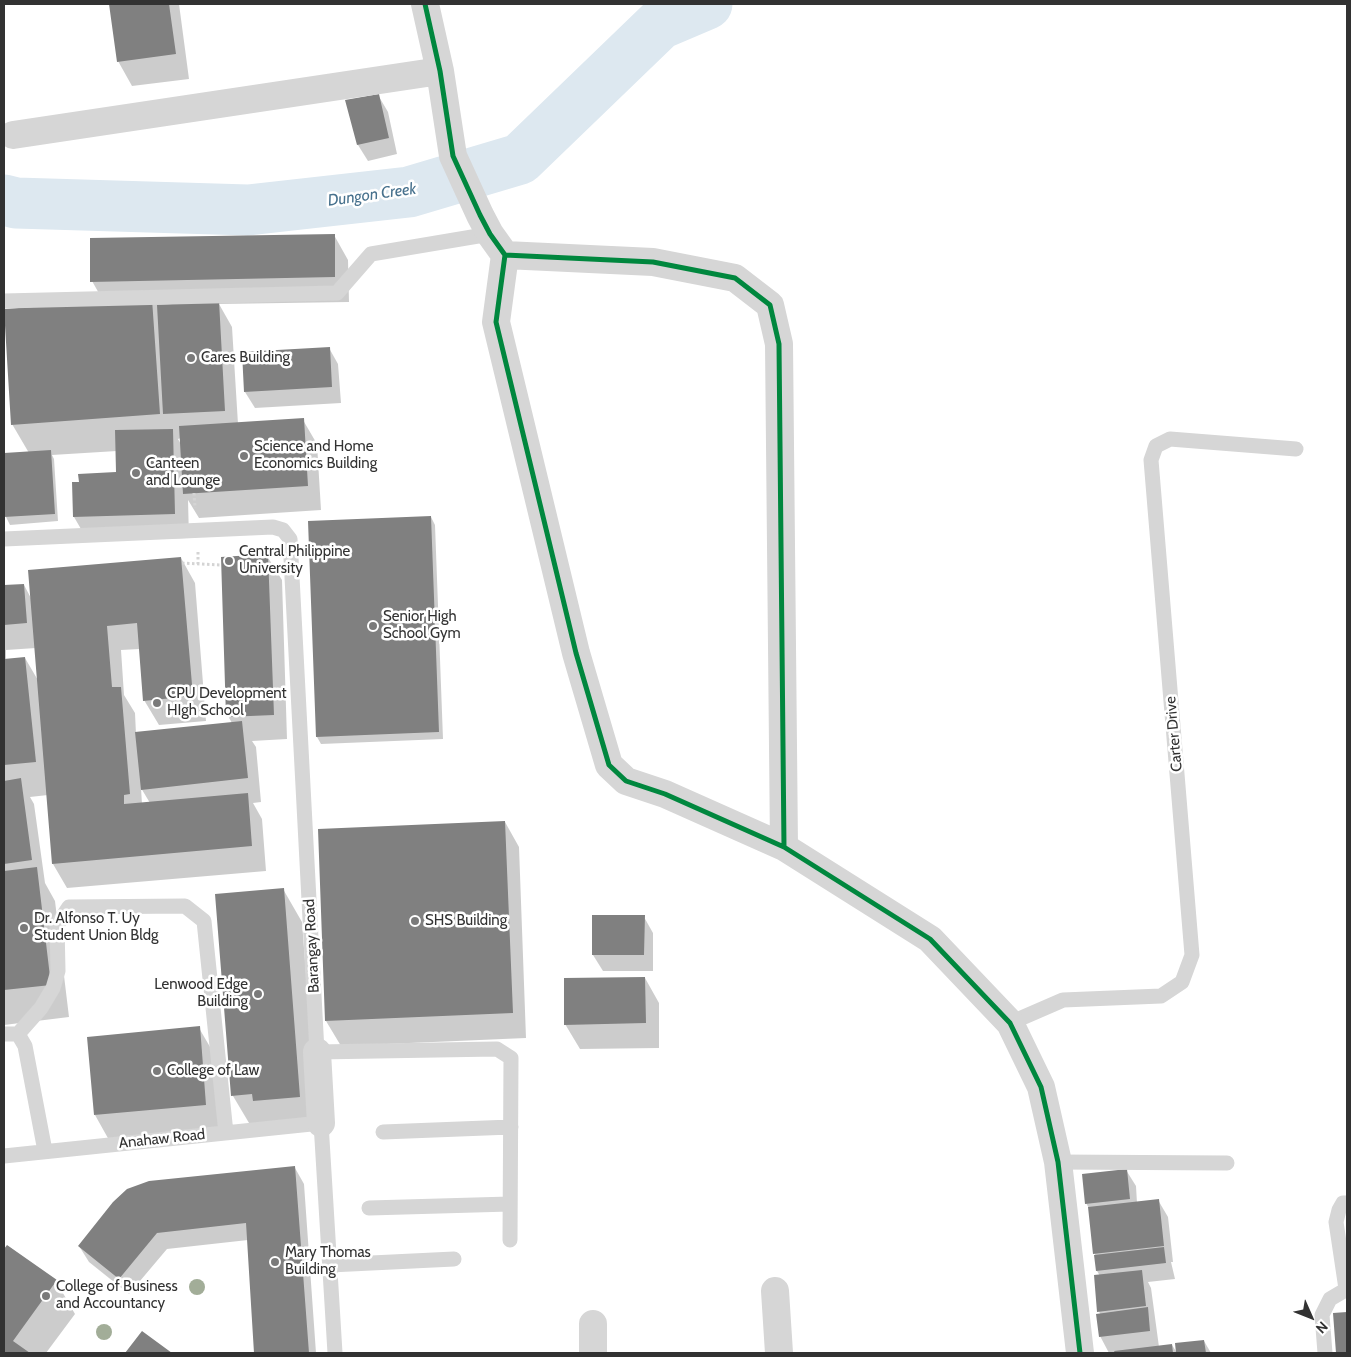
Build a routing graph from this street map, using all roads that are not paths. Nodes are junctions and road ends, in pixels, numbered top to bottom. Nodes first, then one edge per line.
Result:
1 (425, 4) edge
2 (440, 71) junction
3 (13, 135) dead end
4 (492, 235) junction
5 (4, 301) edge
6 (1296, 449) dead end
7 (4, 539) edge
8 (784, 847) junction
9 (1010, 1023) junction
10 (11, 1034) edge
11 (318, 1052) junction
12 (321, 1123) junction
13 (510, 1127) junction
14 (383, 1132) dead end
15 (226, 1133) junction
16 (45, 1151) junction
17 (4, 1156) edge
18 (1058, 1162) junction
19 (1227, 1163) dead end
20 (1347, 1202) edge
21 (510, 1204) junction
22 (369, 1208) dead end
23 (510, 1240) dead end
24 (454, 1258) dead end
25 (330, 1265) junction
26 (1347, 1289) edge
27 (775, 1291) dead end
28 (593, 1324) dead end
29 (335, 1353) edge
30 (593, 1353) edge
31 (779, 1353) edge
32 (1080, 1353) edge
33 (1325, 1353) edge

1 - 2 street
2 - 3 street
2 - 4 street
4 - 5 lane
4 - 8 street
4 - 8 street
6 - 9 lane, Carter Drive
7 - 11 lane, Barangay Road
8 - 9 street
9 - 18 street
10 - 15 lane
10 - 16 lane
11 - 12 street, Barangay Road
11 - 13 lane
12 - 15 lane, Anahaw Road
12 - 25 lane, Barangay Road
13 - 14 lane
13 - 21 lane
15 - 16 lane, Anahaw Road
16 - 17 lane, Anahaw Road
18 - 19 lane
18 - 32 street
20 - 26 lane
21 - 22 lane
21 - 23 lane
24 - 25 lane
25 - 29 lane, Barangay Road
26 - 33 lane
27 - 31 street
28 - 30 street

